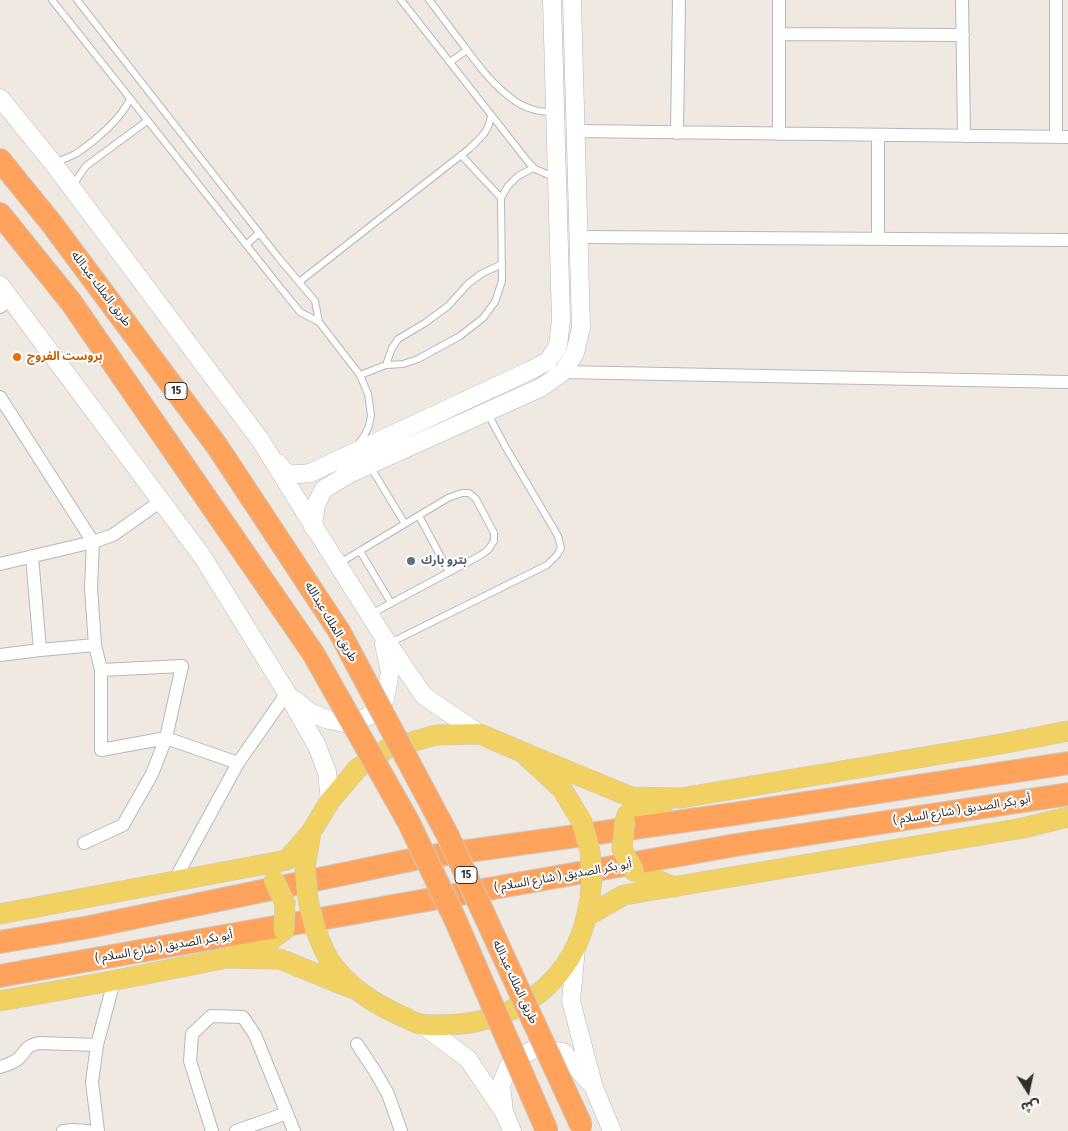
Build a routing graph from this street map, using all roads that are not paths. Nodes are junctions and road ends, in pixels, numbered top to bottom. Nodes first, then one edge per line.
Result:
1 (52, 0) edge
2 (77, 0) edge
3 (401, 0) edge
4 (429, 0) edge
5 (572, 0) edge
6 (679, 0) edge
7 (779, 0) edge
8 (962, 0) edge
9 (1056, 0) edge
10 (552, 1) edge
11 (779, 34) junction
12 (963, 35) junction
13 (466, 50) junction
14 (450, 62) junction
15 (0, 98) edge
16 (130, 99) junction
17 (555, 110) junction
18 (491, 115) junction
19 (147, 121) junction
20 (575, 132) junction
21 (677, 133) junction
22 (779, 134) junction
23 (878, 135) junction
24 (964, 136) junction
25 (1062, 137) edge
26 (461, 155) junction
27 (0, 160) edge
28 (53, 163) junction
29 (533, 168) junction
30 (557, 179) junction
31 (73, 191) junction
32 (501, 198) junction
33 (0, 214) edge
34 (259, 233) junction
35 (578, 237) junction
36 (878, 239) junction
37 (1068, 240) edge
38 (246, 245) junction
39 (502, 264) junction
40 (299, 282) junction
41 (4, 296) edge
42 (319, 322) junction
43 (386, 365) junction
44 (563, 372) junction
45 (360, 375) junction
46 (1068, 382) edge
47 (0, 398) edge
48 (486, 412) junction
49 (4, 414) edge
50 (261, 441) junction
51 (352, 453) junction
52 (370, 465) junction
53 (161, 501) junction
54 (419, 516) junction
55 (405, 524) junction
56 (313, 527) junction
57 (93, 542) junction
58 (360, 551) junction
59 (32, 556) junction
60 (0, 564) edge
61 (337, 564) junction
62 (449, 572) junction
63 (391, 603) junction
64 (369, 615) junction
65 (385, 642) junction
66 (95, 646) junction
67 (40, 650) junction
68 (0, 655) edge
69 (101, 670) junction
70 (287, 693) junction
71 (1068, 731) edge
72 (480, 734) junction
73 (166, 738) junction
74 (522, 752) junction
75 (238, 763) junction
76 (1068, 764) edge
77 (1068, 794) edge
78 (680, 798) junction
79 (330, 801) junction
80 (1068, 817) edge
81 (1068, 821) edge
82 (1023, 828) junction
83 (311, 832) junction
84 (84, 844) dead end
85 (245, 868) junction
86 (174, 881) junction
87 (674, 887) junction
88 (589, 906) junction
89 (0, 914) edge
90 (0, 942) edge
91 (576, 948) junction
92 (227, 958) junction
93 (0, 976) edge
94 (114, 981) junction
95 (356, 990) junction
96 (0, 1001) edge
97 (420, 1024) junction
98 (357, 1044) dead end
99 (97, 1045) junction
100 (0, 1067) edge
101 (594, 1088) junction
102 (504, 1112) junction
103 (286, 1113) junction
104 (582, 1128) edge
105 (63, 1131) edge
106 (88, 1131) edge
107 (98, 1131) edge
108 (212, 1131) edge
109 (236, 1131) edge
110 (294, 1131) edge
111 (401, 1131) edge
112 (512, 1131) edge
113 (547, 1131) edge
114 (612, 1131) edge

1 - 16 lane
2 - 34 lane
3 - 14 lane
4 - 13 lane
5 - 20 main road
6 - 21 street
7 - 11 street
8 - 12 street
9 - 25 street
10 - 17 main road
11 - 12 street
11 - 22 street
12 - 24 street
13 - 14 lane
13 - 17 lane
14 - 18 lane
15 - 28 main road
16 - 19 lane
16 - 28 lane
17 - 30 main road
18 - 26 lane
18 - 29 lane
19 - 31 lane
19 - 38 lane
20 - 21 street
20 - 35 main road
21 - 22 street
22 - 23 street
23 - 24 street
23 - 36 street
24 - 25 street
26 - 32 lane
26 - 40 lane
27 - 104 highway, طريق الملك عبدالله / 15, bridge
28 - 31 main road
29 - 30 lane
29 - 32 lane
30 - 51 main road
31 - 50 main road
32 - 39 lane
33 - 113 highway, 15, bridge
34 - 38 lane
34 - 40 lane
35 - 36 street
35 - 44 main road
36 - 37 street
38 - 42 lane
39 - 43 lane
39 - 43 lane
40 - 42 lane
41 - 53 main road
42 - 45 lane
43 - 45 lane
44 - 46 street
44 - 48 main road
45 - 51 lane
47 - 49 street
48 - 52 main road
48 - 65 lane
49 - 57 street
50 - 51 main road
50 - 56 main road
52 - 55 lane
52 - 56 main road
53 - 57 street
53 - 70 main road
54 - 55 lane
54 - 62 lane
54 - 62 lane
55 - 58 lane
56 - 61 main road
57 - 59 street
57 - 66 street
58 - 61 lane
58 - 63 lane
59 - 60 street
59 - 67 street
61 - 64 main road
62 - 63 lane
63 - 64 lane
64 - 65 main road
65 - 70 main road
65 - 72 main road
66 - 67 street
66 - 69 street
67 - 68 street
69 - 73 street
69 - 73 street
70 - 75 street
70 - 79 main road
71 - 78 main road
72 - 74 main road
72 - 79 main road
73 - 75 street
73 - 84 street
74 - 78 main road
74 - 88 main road, bridge
75 - 86 street
76 - 90 highway
77 - 93 highway, ( شارع السلام ) أبو بكر الصديق
78 - 87 main road, bridge
79 - 83 main road
80 - 82 main road
81 - 82 street
82 - 87 main road
83 - 85 main road
83 - 95 main road, bridge
85 - 86 main road
85 - 92 main road, bridge
86 - 89 main road
87 - 88 main road
88 - 91 main road
91 - 97 main road
91 - 101 main road
92 - 94 main road
92 - 95 main road
94 - 96 main road
94 - 99 street
95 - 97 main road
97 - 102 main road
98 - 111 street
99 - 100 street
99 - 107 street
101 - 102 main road
101 - 114 main road
102 - 112 main road
103 - 108 street
103 - 109 street
103 - 110 street
105 - 106 street

